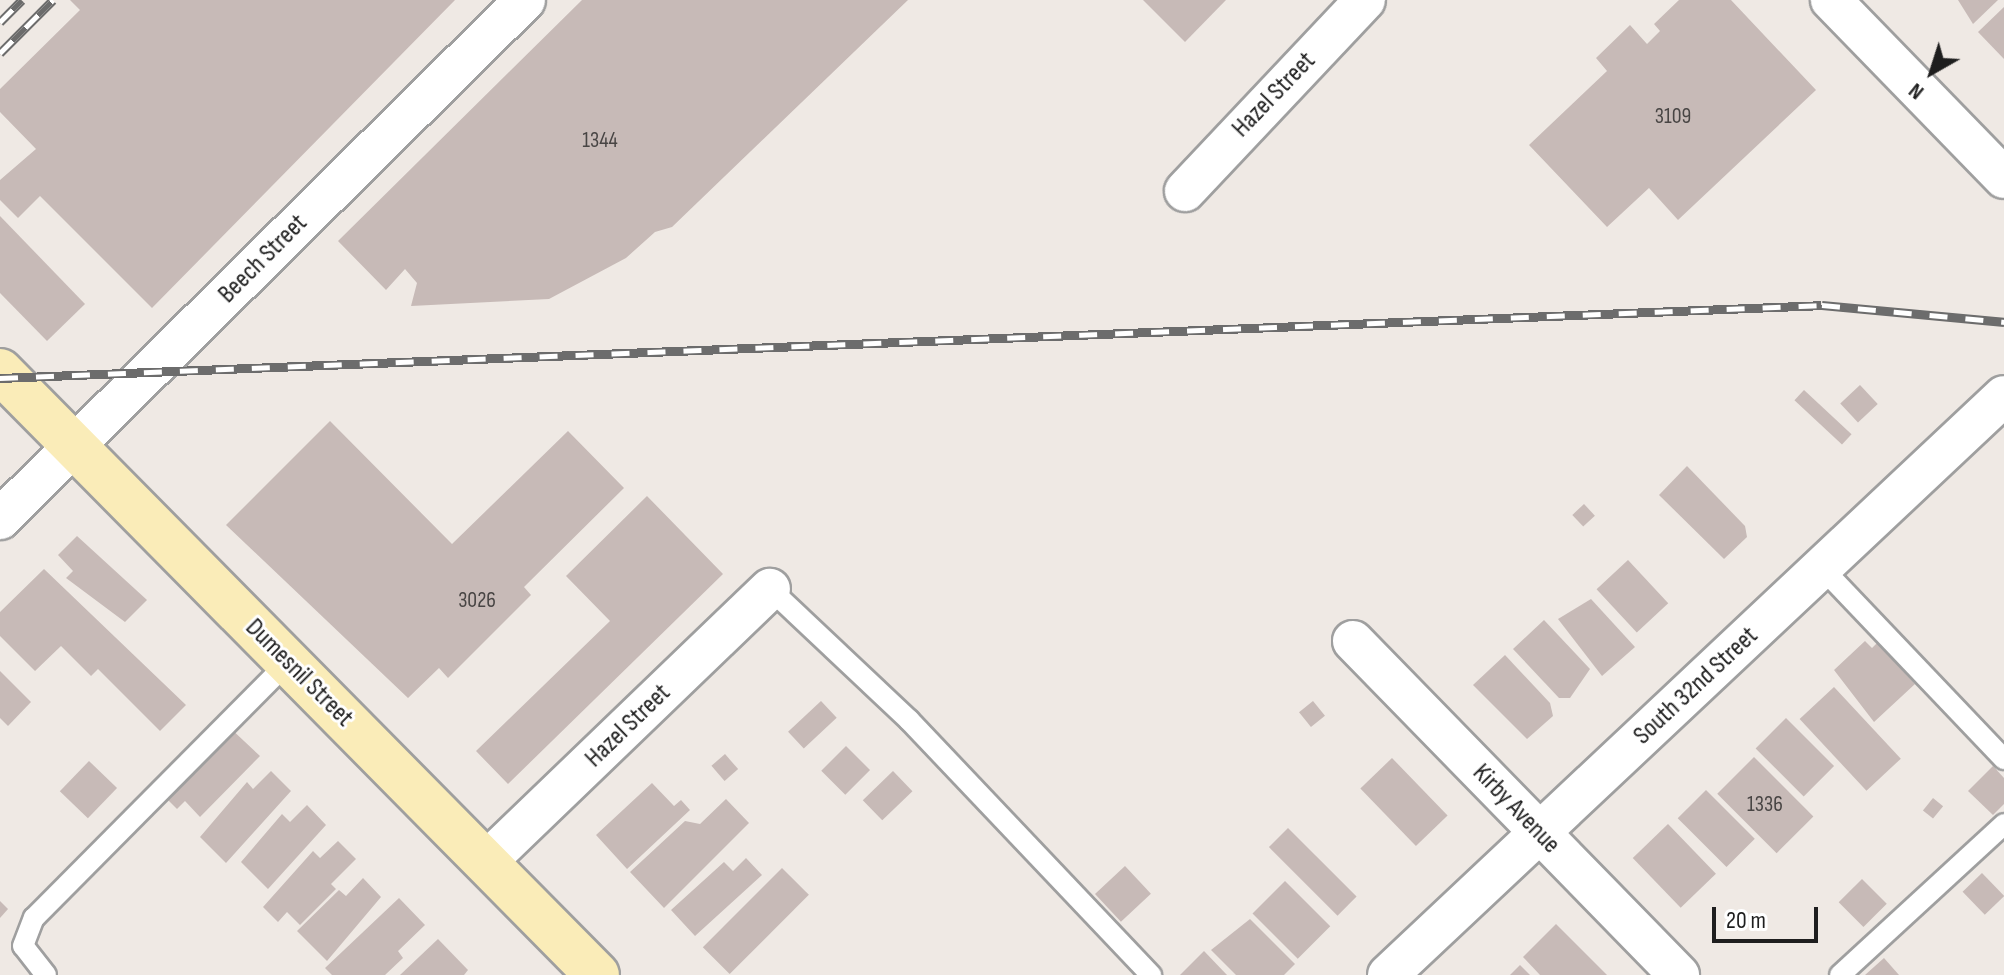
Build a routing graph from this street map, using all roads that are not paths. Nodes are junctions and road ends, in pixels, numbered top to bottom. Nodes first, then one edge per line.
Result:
1 (525, 0) edge
2 (1365, 0) edge
3 (1831, 0) edge
4 (2004, 178) edge
5 (1185, 191) dead end
6 (0, 371) edge
7 (2004, 396) edge
8 (73, 445) junction
9 (0, 519) edge
10 (1822, 568) junction
11 (770, 589) joint
12 (1353, 641) dead end
13 (288, 662) junction
14 (2004, 759) edge
15 (2004, 824) edge
16 (1539, 833) junction
17 (486, 862) junction
18 (46, 975) edge
19 (597, 975) edge
20 (1151, 975) edge
21 (1388, 975) edge
22 (1679, 975) edge
23 (1840, 975) edge

1 - 8 street, Beech Street
2 - 5 street, Hazel Street
3 - 4 street
6 - 8 main road, Dumesnil Street
7 - 10 street, South 32nd Street
8 - 9 street, Beech Street
8 - 13 main road, Dumesnil Street
10 - 14 lane
10 - 16 street, South 32nd Street
11 - 17 street, Hazel Street
11 - 20 lane
12 - 16 street, Kirby Avenue
13 - 17 main road, Dumesnil Street
13 - 18 lane
15 - 23 lane
16 - 21 street, South 32nd Street
16 - 22 street, Kirby Avenue
17 - 19 main road, Dumesnil Street

